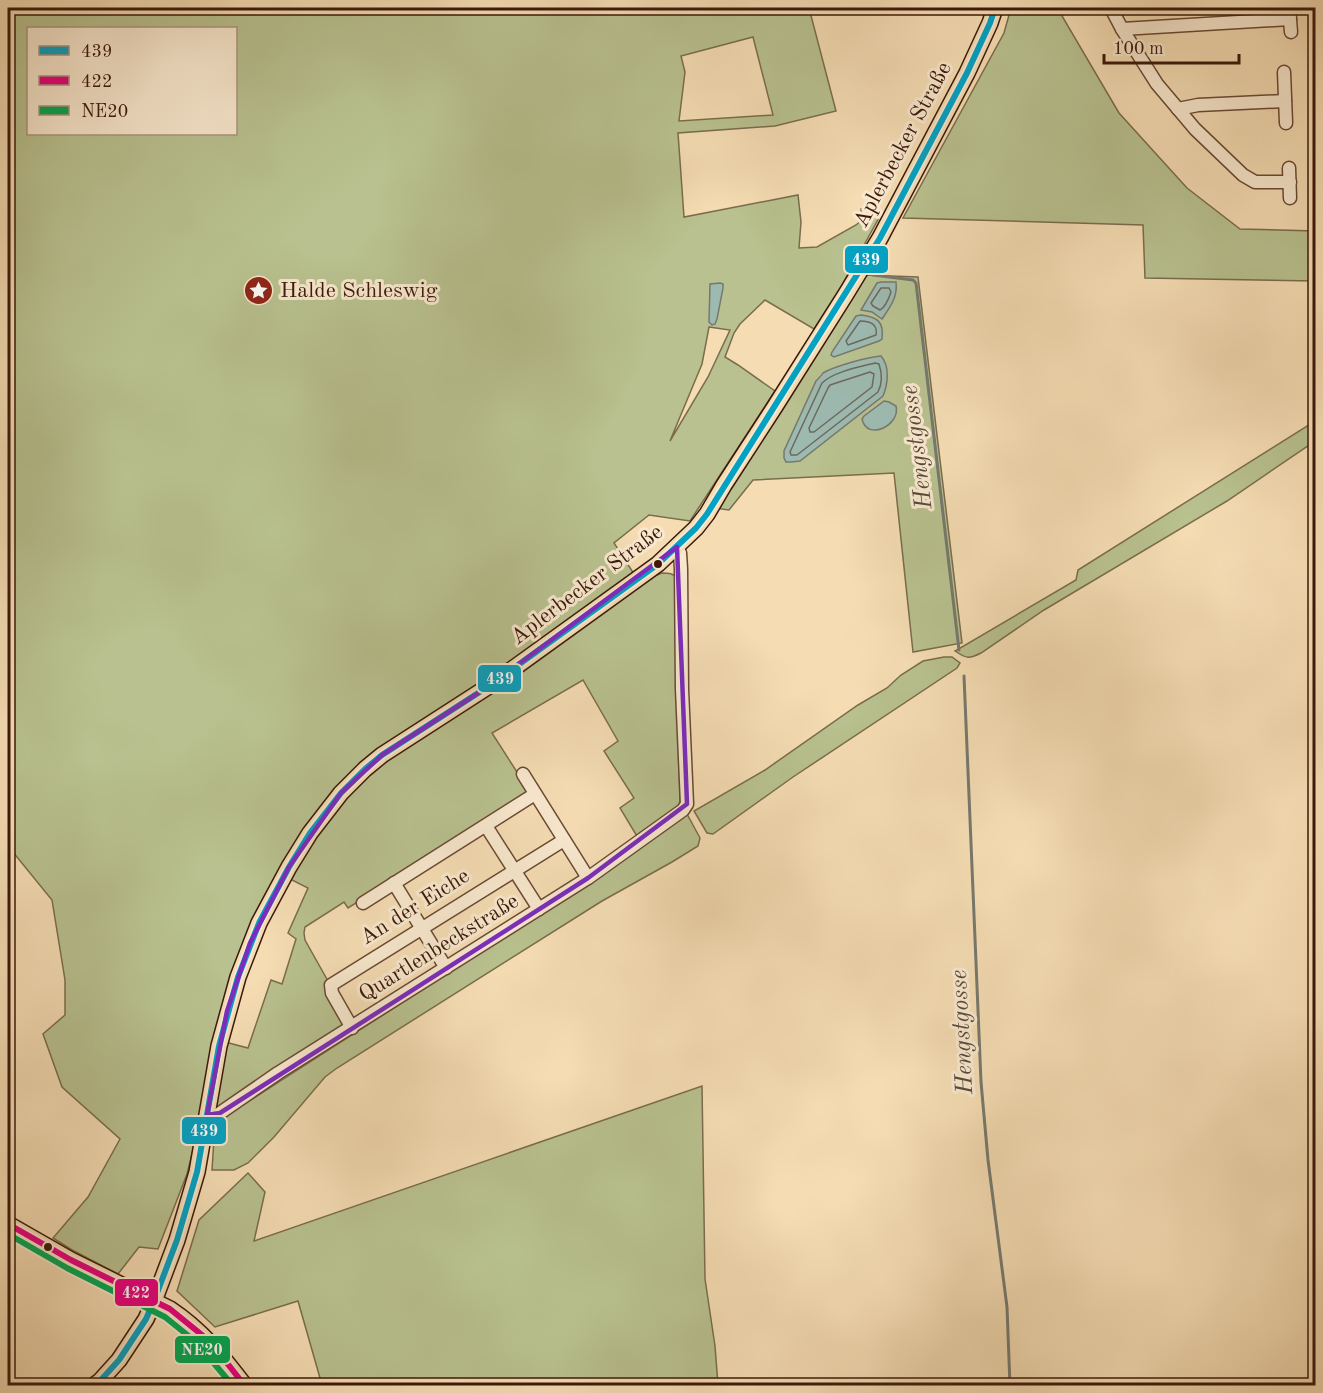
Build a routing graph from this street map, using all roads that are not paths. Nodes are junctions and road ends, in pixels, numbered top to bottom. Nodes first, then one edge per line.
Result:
1 (995, 8) edge
2 (1111, 8) edge
3 (1290, 19) edge
4 (1122, 29) junction
5 (1284, 72) dead end
6 (1285, 101) junction
7 (1178, 109) junction
8 (1286, 123) dead end
9 (1289, 168) dead end
10 (1290, 182) junction
11 (1290, 198) dead end
12 (677, 547) junction
13 (523, 774) dead end
14 (535, 794) junction
15 (486, 826) junction
16 (564, 840) junction
17 (514, 870) junction
18 (588, 878) junction
19 (394, 883) junction
20 (363, 903) dead end
21 (538, 909) junction
22 (422, 928) junction
23 (446, 968) junction
24 (352, 1028) junction
25 (207, 1115) junction
26 (8, 1224) edge
27 (154, 1301) junction
28 (93, 1386) edge
29 (245, 1386) edge

1 - 12 main road, Aplerbecker Straße
2 - 4 street
3 - 4 street
4 - 7 street
5 - 6 street
6 - 7 street
6 - 8 street
7 - 10 street
9 - 10 street
10 - 11 street
12 - 18 street, Quartlenbeckstraße
12 - 25 main road, Aplerbecker Straße
13 - 14 street
14 - 15 street
14 - 16 street
15 - 17 street
15 - 19 street
16 - 17 street, An der Eiche
16 - 18 street
17 - 21 street
17 - 22 street, An der Eiche
18 - 21 street, Quartlenbeckstraße
19 - 20 street
19 - 22 street
21 - 23 street, Quartlenbeckstraße
22 - 23 street
22 - 24 street, An der Eiche
23 - 24 street, Quartlenbeckstraße
24 - 25 street, Quartlenbeckstraße
25 - 27 main road, Aplerbecker Straße
26 - 27 main road
27 - 28 main road, Aplerbecker Straße
27 - 29 main road

